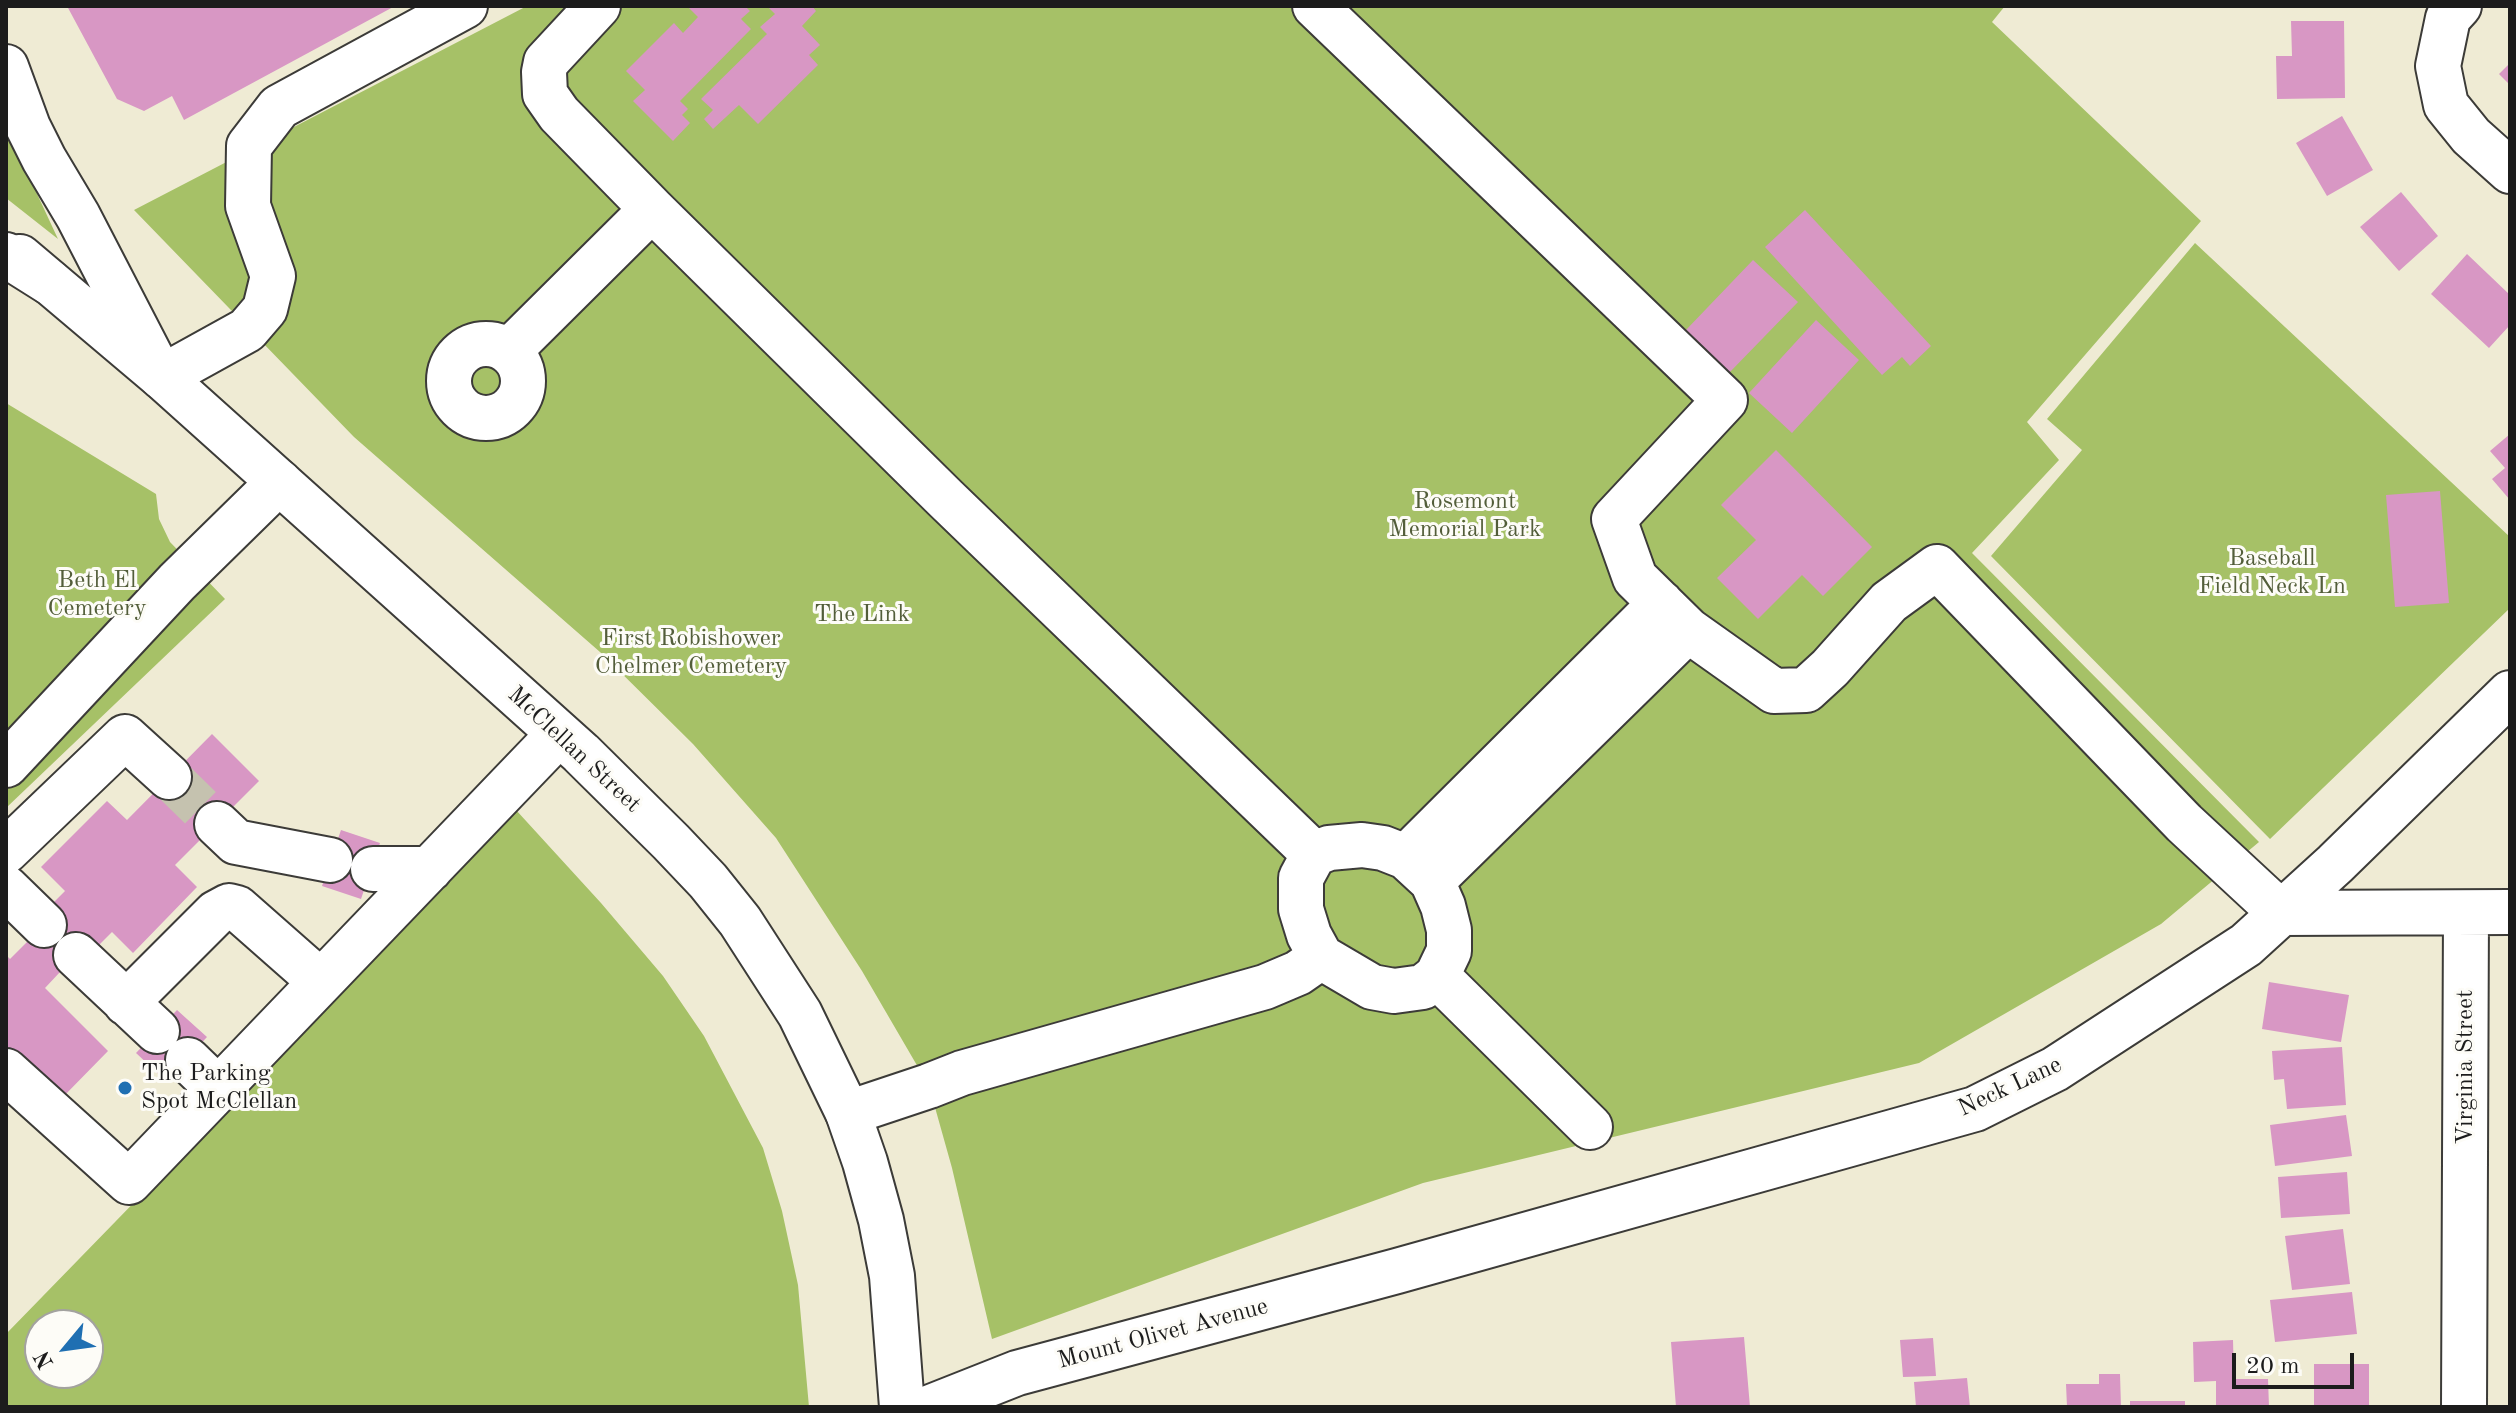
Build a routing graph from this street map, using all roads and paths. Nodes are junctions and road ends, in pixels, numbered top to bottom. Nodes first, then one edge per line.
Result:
1 (465, 6) edge
2 (598, 6) edge
3 (1315, 6) edge
4 (2459, 6) edge
5 (6, 67) edge
6 (2510, 171) edge
7 (652, 209) junction
8 (6, 245) edge
9 (6, 255) edge
10 (49, 282) junction
11 (509, 351) dead end
12 (162, 377) junction
13 (279, 482) junction
14 (1674, 617) junction
15 (2510, 693) edge
16 (559, 734) junction
17 (6, 765) edge
18 (169, 777) tunnel mouth
19 (217, 824) tunnel mouth
20 (6, 851) edge
21 (1314, 854) junction
22 (330, 860) dead end
23 (373, 869) dead end
24 (430, 869) junction
25 (1419, 869) junction
26 (6, 888) edge
27 (2510, 912) edge
28 (2281, 913) junction
29 (2466, 913) junction
30 (44, 925) dead end
31 (76, 955) dead end
32 (1321, 957) junction
33 (1437, 976) junction
34 (321, 982) junction
35 (172, 1046) junction
36 (6, 1071) edge
37 (848, 1113) junction
38 (1590, 1127) dead end
39 (1397, 1271) joint
40 (1022, 1390) edge
41 (902, 1407) edge
42 (931, 1407) edge
43 (2464, 1407) edge

1 - 12 main road
2 - 7 main road
3 - 14 main road
4 - 6 main road
5 - 12 main road
7 - 11 main road
7 - 21 main road
8 - 10 main road, McClellan Street
9 - 10 main road
10 - 12 main road, McClellan Street
12 - 13 main road, McClellan Street
13 - 16 main road, McClellan Street
13 - 17 main road
14 - 25 main road
14 - 28 main road
15 - 28 main road, Neck Lane
16 - 24 main road
16 - 37 main road, McClellan Street
18 - 20 main road
19 - 22 main road
21 - 25 main road
21 - 32 main road
23 - 24 main road
24 - 34 main road
25 - 33 main road
26 - 30 main road
27 - 29 main road
28 - 29 main road
28 - 39 main road, Neck Lane
29 - 43 main road, Virginia Street
31 - 35 main road
32 - 33 main road
32 - 37 main road
33 - 38 main road
34 - 35 main road
34 - 35 main road
35 - 36 main road
37 - 41 main road, McClellan Street
39 - 40 main road, Mount Olivet Avenue
40 - 42 main road, Mount Olivet Avenue

